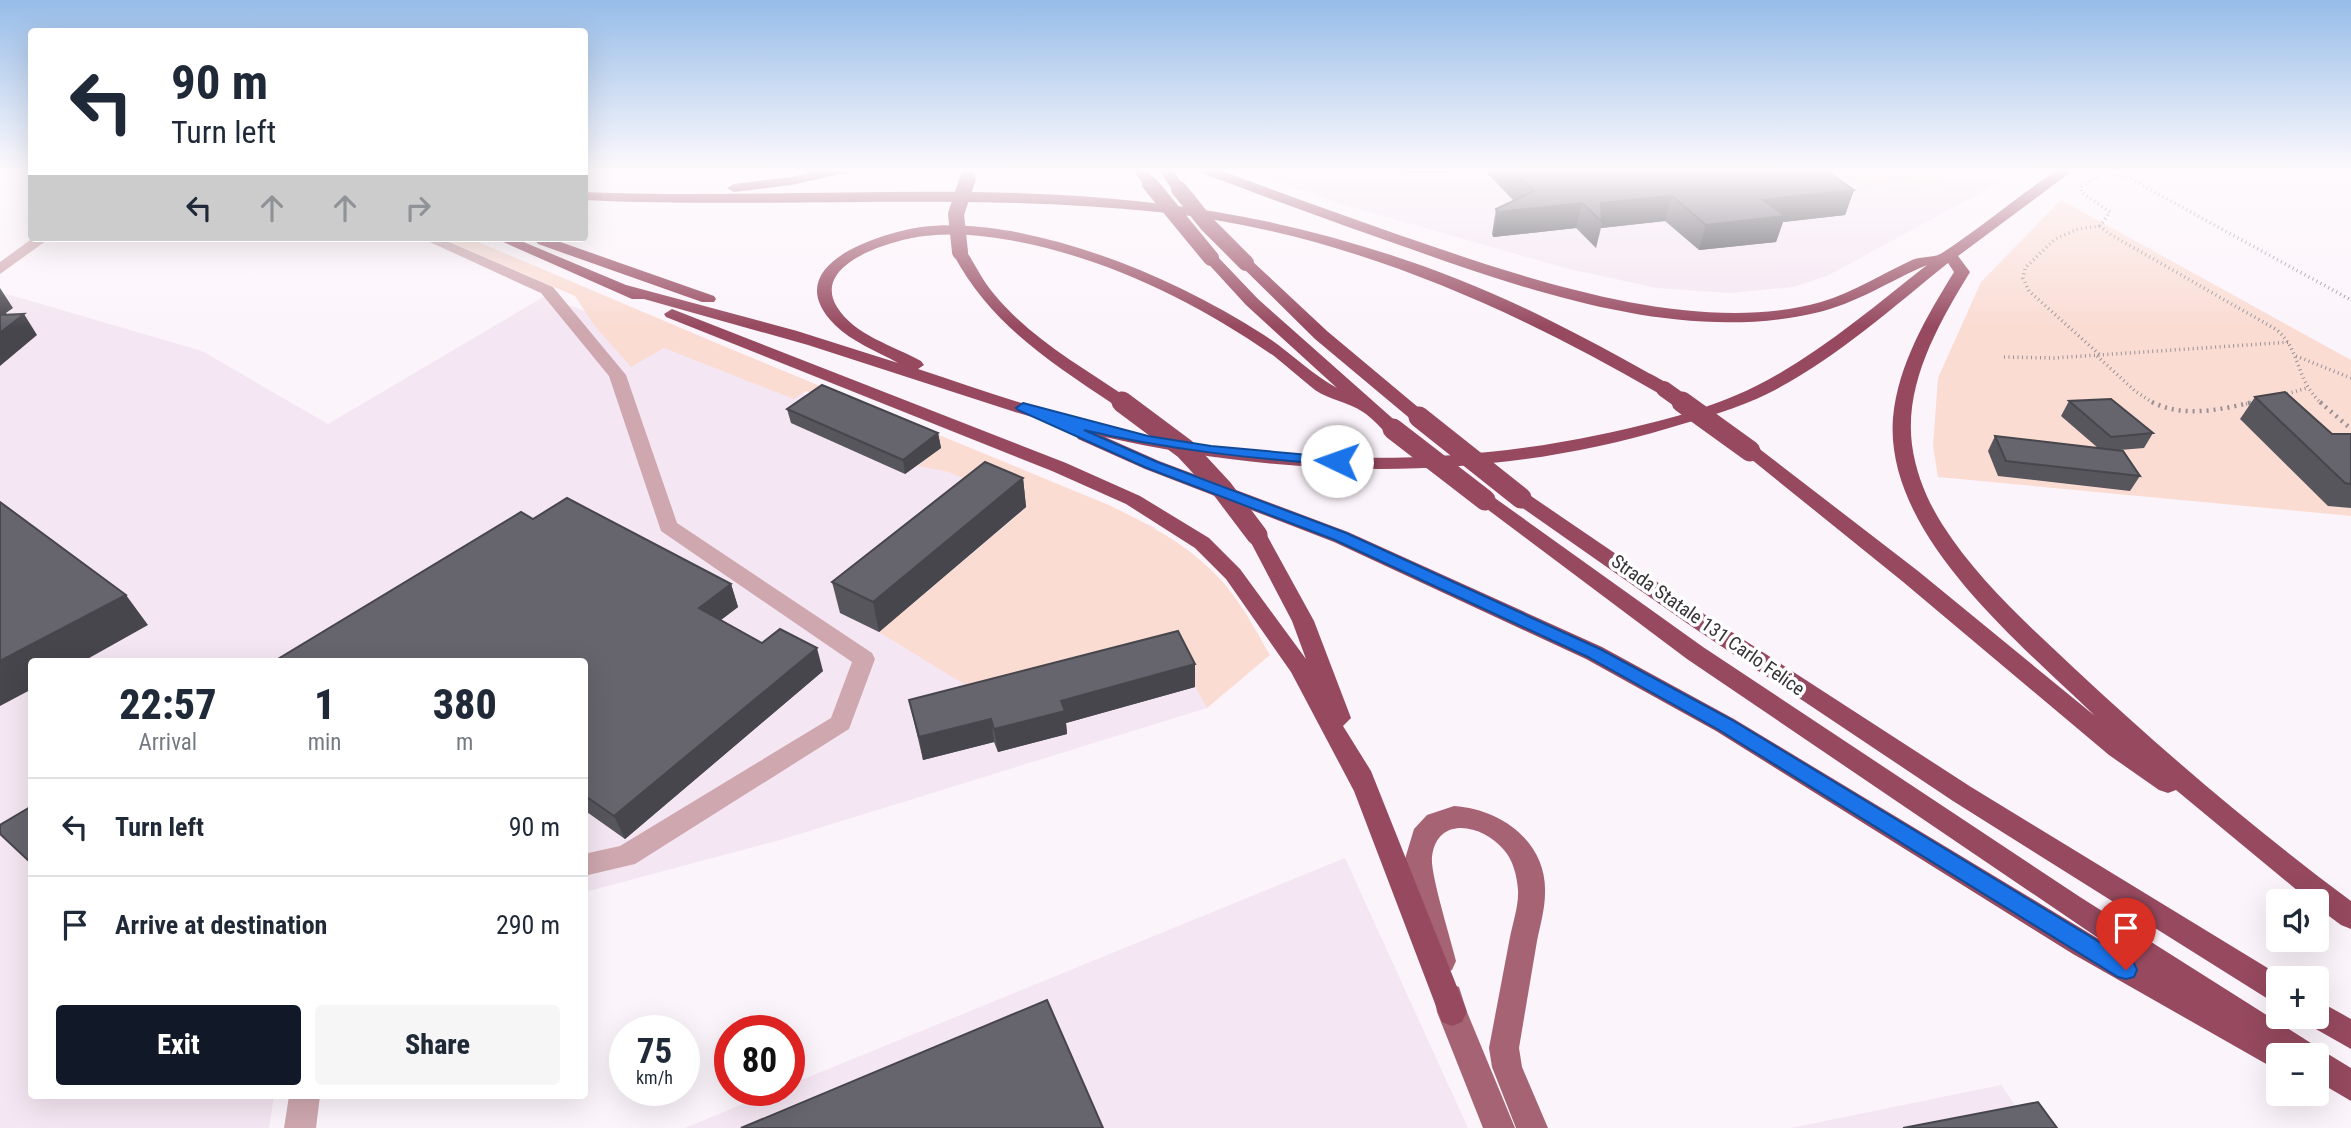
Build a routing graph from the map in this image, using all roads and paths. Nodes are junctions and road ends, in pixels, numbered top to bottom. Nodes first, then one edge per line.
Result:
1 (954, 222) edge
2 (1181, 222) edge
3 (1206, 222) edge
4 (1239, 222) edge
5 (1349, 222) edge
6 (1996, 222) edge
7 (2102, 222) edge
8 (2208, 222) edge
9 (2099, 226) junction
10 (37, 242) edge
11 (437, 242) edge
12 (511, 242) edge
13 (545, 242) edge
14 (1950, 255) junction
15 (0, 269) edge
16 (626, 290) junction
17 (2351, 300) edge
18 (811, 340) junction
19 (2292, 342) junction
20 (2098, 355) junction
21 (2295, 355) junction
22 (2004, 357) dead end
23 (2351, 378) edge
24 (944, 383) junction
25 (2307, 388) junction
26 (2270, 398) edge
27 (2258, 401) edge
28 (1365, 406) junction
29 (1023, 408) junction
30 (2351, 429) edge
31 (1363, 784) junction
32 (2239, 831) junction
33 (588, 864) edge
34 (2351, 917) edge
35 (2266, 983) edge
36 (1452, 1012) junction
37 (2329, 1021) edge
38 (2351, 1035) edge
39 (2284, 1043) edge
40 (2266, 1048) edge
41 (2329, 1072) edge
42 (2329, 1084) edge
43 (2351, 1086) edge
44 (2351, 1096) edge
45 (304, 1099) edge
46 (300, 1128) edge
47 (1499, 1128) edge
48 (1532, 1128) edge

1 - 31 highway, bridge
2 - 28 highway, Strada Statale 131 Carlo Felice, bridge
3 - 35 highway, Strada Statale 131 Carlo Felice, bridge
4 - 32 highway, bridge
5 - 14 highway
6 - 14 highway
7 - 9 path
8 - 17 path
9 - 19 path
9 - 20 path
10 - 15 street
11 - 33 street
12 - 16 highway
13 - 18 highway
14 - 29 highway
14 - 32 highway
16 - 18 highway
16 - 31 highway
18 - 24 highway
19 - 20 path
19 - 21 path
20 - 22 path
20 - 27 path
21 - 23 path
21 - 25 path
24 - 28 highway
24 - 29 highway
25 - 26 path
25 - 30 path
28 - 39 highway, Strada Statale 131 Carlo Felice, bridge
29 - 40 highway
31 - 36 highway
32 - 34 highway
36 - 47 main road
36 - 48 main road
37 - 38 highway
41 - 43 highway
42 - 44 highway
45 - 46 street

